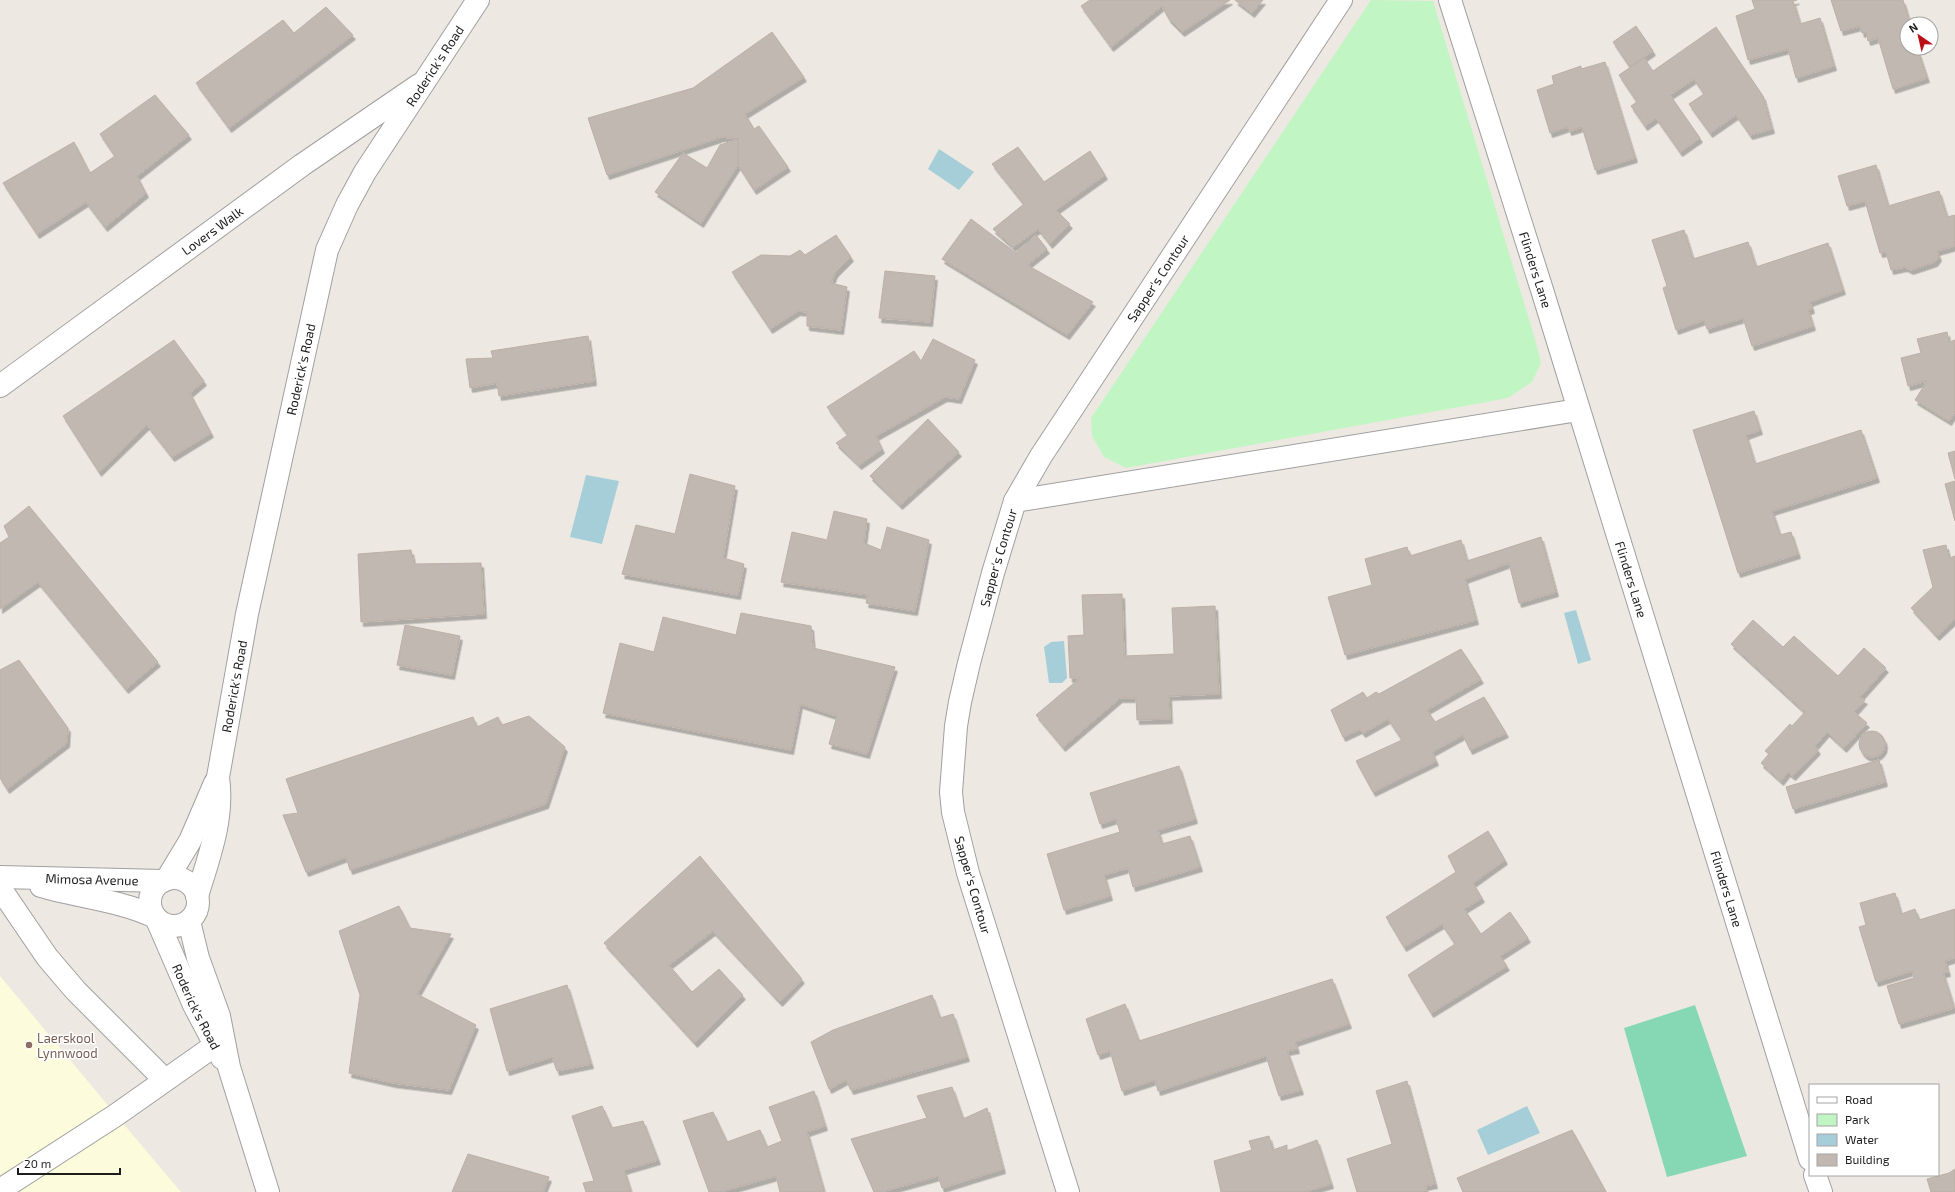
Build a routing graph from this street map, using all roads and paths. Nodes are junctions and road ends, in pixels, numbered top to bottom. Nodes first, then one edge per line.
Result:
1 (478, 0) edge
2 (1341, 0) edge
3 (1450, 0) edge
4 (427, 80) junction
5 (0, 386) edge
6 (1578, 410) junction
7 (1016, 501) junction
8 (218, 777) junction
9 (10, 878) edge
10 (165, 880) junction
11 (0, 888) edge
12 (197, 896) junction
13 (156, 919) junction
14 (189, 921) junction
15 (214, 1046) junction
16 (228, 1067) junction
17 (165, 1080) junction
18 (1809, 1156) edge
19 (1815, 1176) edge
20 (7, 1190) edge
21 (268, 1192) edge
22 (1068, 1192) edge
23 (1821, 1192) edge

1 - 4 street, Roderick's Road
2 - 7 street, Sapper's Contour
3 - 6 street, Flinders Lane
4 - 5 street, Lovers Walk
4 - 8 street, Roderick's Road
6 - 7 street
6 - 18 street, Flinders Lane
7 - 22 street, Sapper's Contour
8 - 10 street, Roderick's Road
8 - 12 street, Roderick's Road
9 - 10 street, Mimosa Avenue
9 - 13 street, Mimosa Avenue
10 - 12 street
10 - 13 street
11 - 17 street
12 - 14 street
13 - 14 street
13 - 15 street, Roderick's Road
14 - 16 street, Roderick's Road
15 - 16 street, Roderick's Road
15 - 17 street
16 - 21 street, Roderick's Road
17 - 20 street
19 - 23 street

